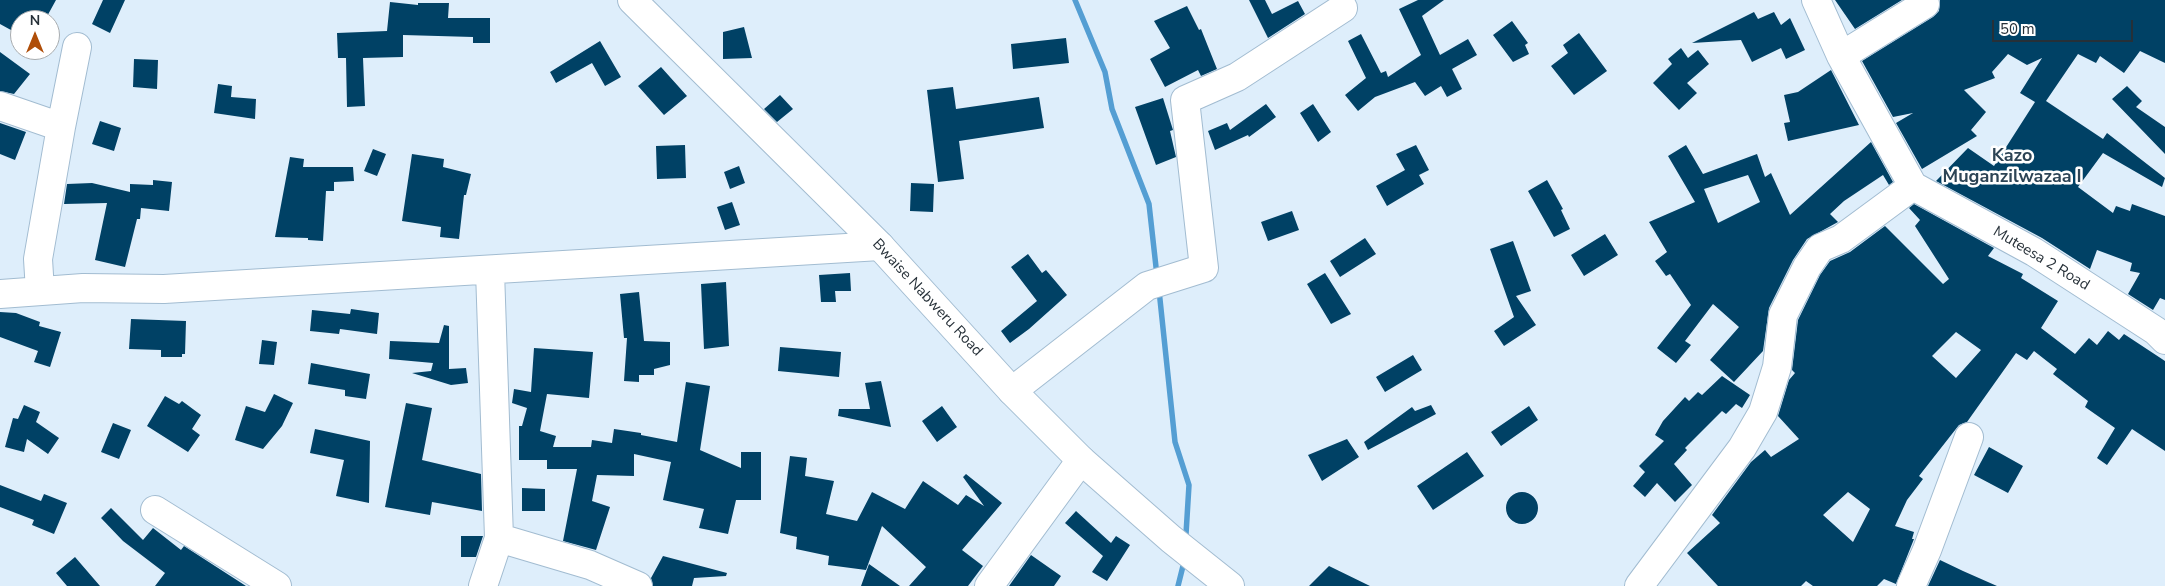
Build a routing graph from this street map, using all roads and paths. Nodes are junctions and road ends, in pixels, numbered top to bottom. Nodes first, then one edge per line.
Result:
1 (632, 0) edge
2 (1816, 0) edge
3 (1925, 4) dead end
4 (1343, 8) dead end
5 (77, 47) dead end
6 (1840, 56) junction
7 (0, 106) edge
8 (61, 127) junction
9 (1913, 186) junction
10 (880, 246) junction
11 (490, 271) junction
12 (40, 291) junction
13 (0, 294) edge
14 (2162, 330) edge
15 (1012, 391) junction
16 (1969, 437) dead end
17 (1081, 460) junction
18 (155, 510) dead end
19 (499, 538) junction
20 (277, 586) edge
21 (483, 586) edge
22 (638, 586) edge
23 (989, 586) edge
24 (1230, 586) edge
25 (1639, 586) edge
26 (1910, 586) edge

1 - 10 street, Bwaise Nabweru Road
2 - 6 street
3 - 6 street
4 - 15 street
5 - 8 street
6 - 9 street
7 - 8 street
8 - 12 street
9 - 14 street, Muteesa 2 Road
9 - 25 street
10 - 11 street
10 - 15 street, Bwaise Nabweru Road
11 - 12 street
11 - 19 street
12 - 13 street
15 - 17 street, Bwaise Nabweru Road
16 - 26 street
17 - 23 street
17 - 24 street, Bwaise Nabweru Road
18 - 20 street
19 - 21 street
19 - 22 street

